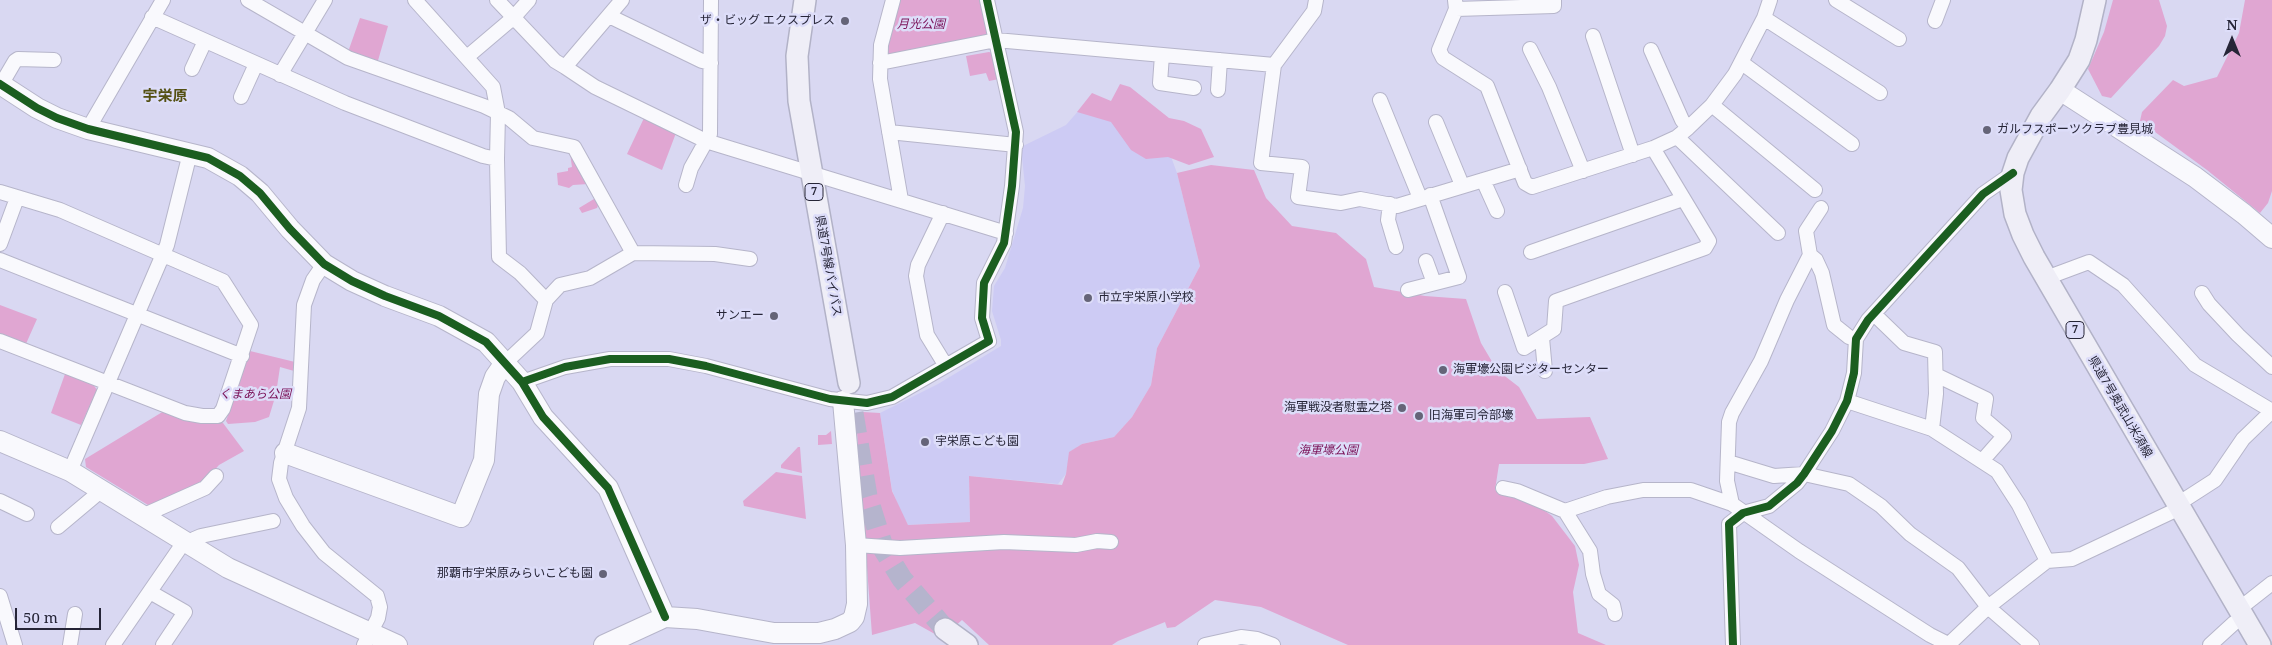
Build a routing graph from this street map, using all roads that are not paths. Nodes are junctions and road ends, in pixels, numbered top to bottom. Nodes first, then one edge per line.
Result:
1 (162, 0) edge
2 (248, 0) edge
3 (325, 0) edge
4 (415, 0) edge
5 (497, 0) edge
6 (529, 0) edge
7 (622, 0) edge
8 (711, 0) edge
9 (805, 0) edge
10 (892, 0) edge
11 (987, 0) edge
12 (1316, 0) edge
13 (1554, 0) edge
14 (1770, 0) edge
15 (1836, 0) edge
16 (1943, 0) edge
17 (2095, 0) edge
18 (1455, 4) edge
19 (608, 16) junction
20 (152, 17) junction
21 (513, 18) junction
22 (1764, 18) junction
23 (1935, 21) dead end
24 (305, 34) junction
25 (1593, 36) dead end
26 (1899, 39) dead end
27 (996, 40) junction
28 (205, 41) junction
29 (1530, 49) dead end
30 (1651, 50) dead end
31 (1162, 55) junction
32 (467, 57) junction
33 (54, 60) dead end
34 (1220, 60) junction
35 (711, 63) junction
36 (880, 63) junction
37 (1742, 63) junction
38 (256, 64) junction
39 (1274, 64) junction
40 (565, 67) junction
41 (192, 69) dead end
42 (280, 75) junction
43 (0, 84) edge
44 (1194, 88) dead end
45 (1218, 90) dead end
46 (2060, 90) junction
47 (1880, 93) dead end
48 (240, 97) dead end
49 (1380, 100) dead end
50 (1712, 104) junction
51 (498, 113) junction
52 (1436, 122) dead end
53 (88, 130) junction
54 (889, 132) junction
55 (1683, 132) junction
56 (706, 141) junction
57 (1852, 144) dead end
58 (1016, 145) junction
59 (1653, 148) junction
60 (190, 153) junction
61 (1633, 155) junction
62 (496, 159) junction
63 (1520, 169) junction
64 (1583, 171) junction
65 (810, 172) junction
66 (2013, 173) junction
67 (1483, 180) junction
68 (686, 185) dead end
69 (1462, 185) junction
70 (1815, 190) dead end
71 (0, 192) edge
72 (1425, 197) junction
73 (18, 198) junction
74 (1683, 199) junction
75 (901, 200) junction
76 (1390, 204) junction
77 (1821, 208) dead end
78 (1497, 211) dead end
79 (943, 213) junction
80 (1006, 233) junction
81 (1778, 234) dead end
82 (2272, 238) edge
83 (0, 244) edge
84 (1396, 247) dead end
85 (1531, 252) dead end
86 (633, 253) junction
87 (163, 255) junction
88 (1810, 255) junction
89 (750, 259) dead end
90 (0, 260) edge
91 (1426, 261) dead end
92 (324, 264) junction
93 (2046, 278) junction
94 (1434, 283) junction
95 (1408, 290) dead end
96 (1506, 292) dead end
97 (2202, 293) dead end
98 (546, 300) junction
99 (1875, 315) junction
100 (137, 316) junction
101 (1542, 338) junction
102 (1856, 339) junction
103 (0, 341) edge
104 (242, 356) junction
105 (504, 364) junction
106 (946, 366) junction
107 (2272, 367) edge
108 (1545, 371) dead end
109 (1936, 375) junction
110 (107, 382) junction
111 (522, 382) junction
112 (846, 392) junction
113 (1847, 400) junction
114 (2272, 411) edge
115 (1932, 429) junction
116 (1, 445) edge
117 (285, 453) junction
118 (1982, 461) junction
119 (1728, 462) junction
120 (70, 471) junction
121 (1804, 474) junction
122 (216, 476) dead end
123 (1503, 488) dead end
124 (102, 490) junction
125 (0, 500) edge
126 (1737, 508) junction
127 (2180, 508) junction
128 (1565, 511) junction
129 (27, 514) dead end
130 (142, 516) junction
131 (273, 521) dead end
132 (58, 527) dead end
133 (1111, 542) dead end
134 (187, 544) junction
135 (863, 545) junction
136 (2047, 561) junction
137 (2272, 583) edge
138 (150, 592) junction
139 (0, 596) edge
140 (1988, 607) junction
141 (75, 614) dead end
142 (1615, 614) dead end
143 (2242, 614) junction
144 (665, 617) junction
145 (945, 629) tunnel mouth
146 (368, 639) edge
147 (775, 639) edge
148 (822, 639) edge
149 (1950, 644) edge
150 (15, 645) edge
151 (70, 645) edge
152 (113, 645) edge
153 (163, 645) edge
154 (397, 645) edge
155 (604, 645) edge
156 (967, 645) edge
157 (1205, 645) edge
158 (1273, 645) edge
159 (1733, 645) edge
160 (2032, 645) edge
161 (2210, 645) edge
162 (2260, 645) edge

1 - 20 street
2 - 24 street
3 - 24 street
4 - 32 street
5 - 21 street
6 - 21 street
7 - 19 street
8 - 35 street
9 - 65 main road, 県道7号線バイパス / 7
10 - 36 street
11 - 27 street
12 - 39 street
13 - 18 street
14 - 22 street
15 - 26 street
16 - 23 street
17 - 46 main road, 県道7号奥武山米須線 / 7
18 - 63 street
19 - 35 street
19 - 40 street
20 - 28 street
20 - 53 street
21 - 32 street
21 - 40 street
22 - 37 street
22 - 47 street
24 - 42 street
24 - 51 street
25 - 61 street
27 - 31 street
27 - 36 street
27 - 58 street
28 - 38 street
28 - 41 street
29 - 64 street
30 - 55 street
31 - 34 street
31 - 44 street
32 - 51 street
33 - 43 street
34 - 39 street
34 - 45 street
35 - 56 street
36 - 54 street
37 - 50 street
37 - 57 street
38 - 42 street
38 - 48 street
39 - 76 street
40 - 56 street
42 - 62 street
43 - 53 street
46 - 66 main road, 県道7号奥武山米須線 / 7
46 - 82 street
49 - 72 street
50 - 55 street
50 - 70 street
51 - 62 street
51 - 86 street
52 - 69 street
53 - 60 street
54 - 58 street
54 - 75 street
55 - 59 street
55 - 81 street
56 - 65 street
56 - 68 street
58 - 80 street
59 - 61 street
59 - 74 street
60 - 87 street
60 - 92 street
61 - 64 street
62 - 98 street
63 - 64 street
63 - 67 street
65 - 75 street
65 - 112 main road, 県道7号線バイパス / 7
66 - 93 main road, 県道7号奥武山米須線 / 7
66 - 99 street
67 - 69 street
67 - 78 street
69 - 72 street
71 - 73 street
72 - 76 street
72 - 94 street
73 - 83 street
73 - 87 street
74 - 85 street
74 - 101 street
75 - 79 street
76 - 84 street
77 - 88 street
79 - 80 street
79 - 106 street
80 - 106 street
86 - 89 street
86 - 98 street
87 - 100 street
87 - 104 street
88 - 102 street
88 - 119 street
90 - 100 street
91 - 94 street
92 - 105 street
92 - 117 street
93 - 114 street
93 - 127 main road, 県道7号奥武山米須線 / 7
94 - 95 street
96 - 101 street
97 - 107 street
98 - 105 street
99 - 102 street
99 - 109 street
100 - 104 street
100 - 110 street
101 - 108 street
102 - 113 street
103 - 110 street
104 - 110 street
105 - 111 street
105 - 117 street
106 - 112 street
109 - 115 street
109 - 118 street
110 - 120 street
111 - 112 street
111 - 144 street
112 - 135 street
113 - 115 street
113 - 121 street
114 - 127 street
115 - 118 street
116 - 120 street
117 - 146 street
118 - 136 street
119 - 121 street
119 - 126 street
120 - 124 street
121 - 126 street
121 - 140 street
122 - 130 street
123 - 128 street
124 - 130 street
124 - 132 street
125 - 129 street
126 - 128 street
126 - 149 street
126 - 159 street
127 - 136 street
127 - 143 main road, 県道7号奥武山米須線 / 7
128 - 142 street
130 - 134 street
131 - 134 street
133 - 135 street
134 - 138 street
134 - 146 street
135 - 148 street
136 - 140 street
137 - 143 street
138 - 152 street
138 - 153 street
139 - 150 street
140 - 149 street
140 - 160 street
141 - 151 street
143 - 161 street
143 - 162 main road, 県道7号奥武山米須線 / 7
144 - 147 street
144 - 155 street
145 - 156 main road
146 - 154 street
147 - 148 street
157 - 158 street

